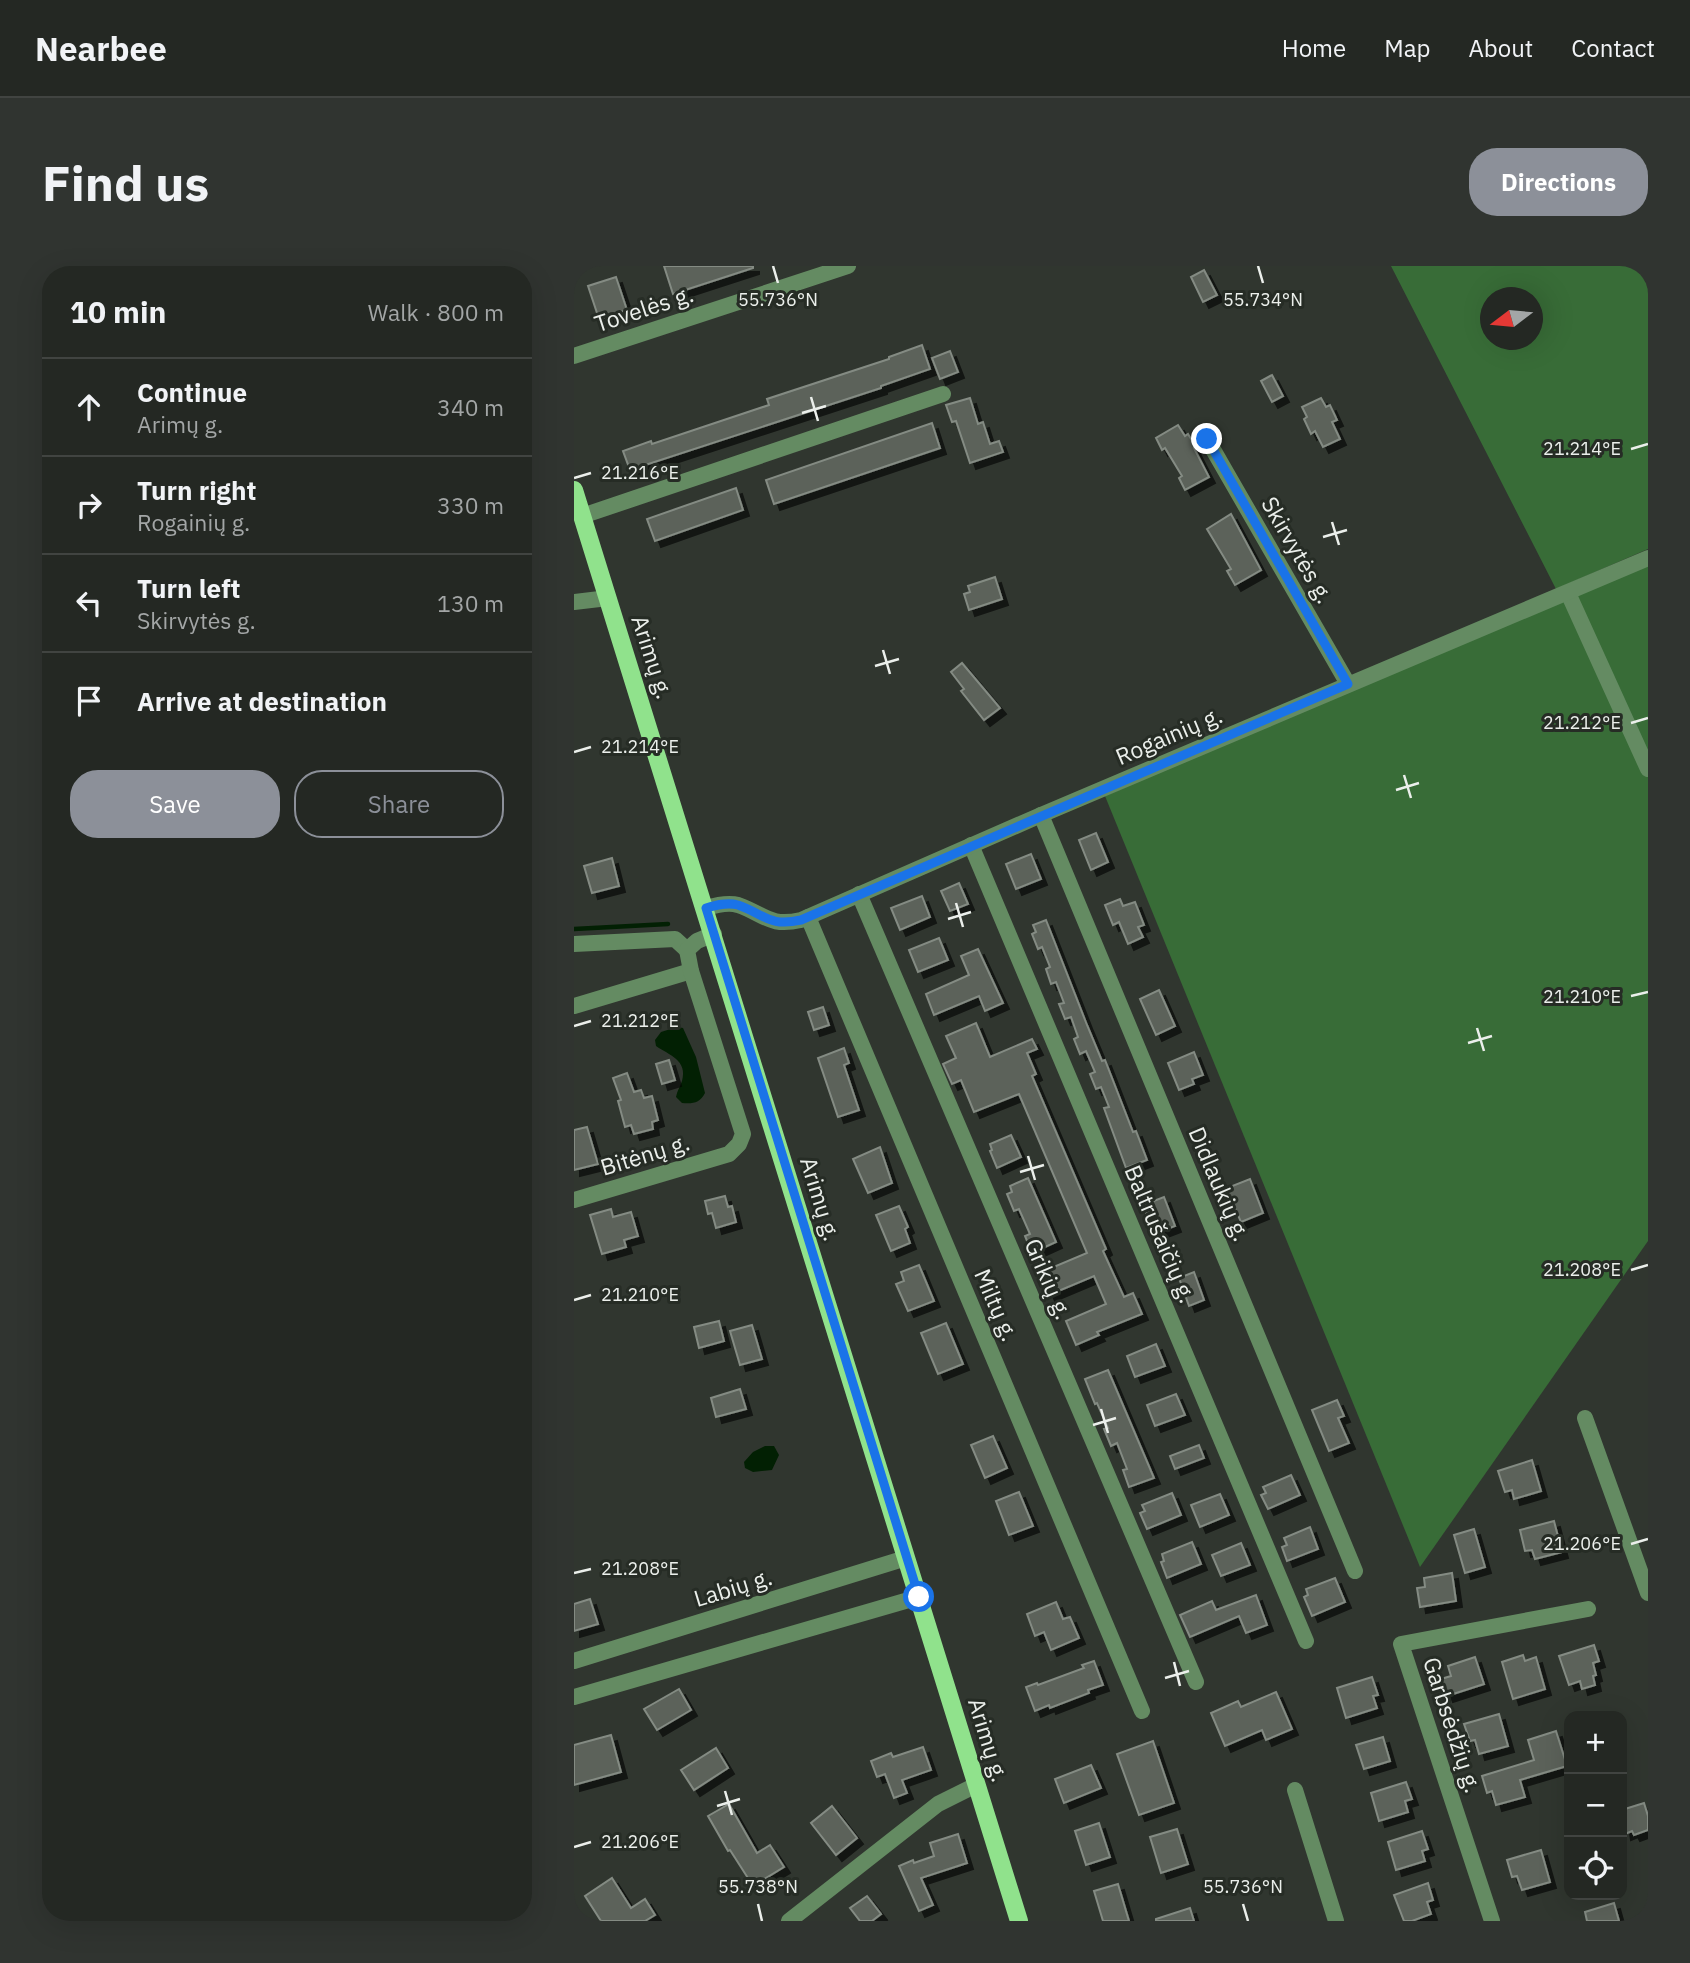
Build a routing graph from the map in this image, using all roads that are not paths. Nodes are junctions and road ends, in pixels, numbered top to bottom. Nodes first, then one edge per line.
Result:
1 (848, 266) edge
2 (574, 356) edge
3 (943, 394) dead end
4 (1207, 439) dead end
5 (574, 491) edge
6 (582, 516) junction
7 (1648, 558) edge
8 (1568, 593) junction
9 (608, 598) junction
10 (574, 602) edge
11 (1348, 684) junction
12 (1648, 769) edge
13 (1041, 815) junction
14 (971, 845) junction
15 (859, 894) junction
16 (706, 908) junction
17 (808, 917) junction
18 (714, 934) junction
19 (574, 944) edge
20 (687, 950) junction
21 (691, 971) junction
22 (574, 1006) edge
23 (574, 1199) edge
24 (1585, 1418) dead end
25 (906, 1558) junction
26 (1355, 1571) dead end
27 (1648, 1593) edge
28 (919, 1597) junction
29 (1588, 1609) dead end
30 (1306, 1641) dead end
31 (574, 1661) edge
32 (1196, 1682) dead end
33 (574, 1698) edge
34 (1142, 1711) dead end
35 (975, 1785) junction
36 (1295, 1790) dead end
37 (789, 1921) edge
38 (1019, 1921) edge
39 (1336, 1921) edge
40 (1492, 1921) edge

1 - 2 street, Tovelės g.
3 - 6 street
4 - 11 street, Skirvytės g.
5 - 6 main road, Arimų g.
6 - 9 main road, Arimų g.
7 - 8 street, Rogainių g.
8 - 11 street, Rogainių g.
8 - 12 street
9 - 10 street
9 - 16 main road, Arimų g.
11 - 13 street, Rogainių g.
13 - 14 street, Rogainių g.
13 - 26 street, Didlaukių g.
14 - 15 street, Rogainių g.
14 - 30 street, Baltrušaičių g.
15 - 17 street, Rogainių g.
15 - 32 street, Grikių g.
16 - 17 street, Rogainių g.
16 - 18 main road, Arimų g.
17 - 34 street, Miltų g.
18 - 20 street
18 - 25 main road, Arimų g.
19 - 20 street
20 - 21 street
21 - 22 street
21 - 23 street, Bitėnų g.
24 - 27 street
25 - 28 main road, Arimų g.
25 - 31 street, Labių g.
28 - 33 street
28 - 35 main road, Arimų g.
29 - 40 street, Garbsėdžių g.
35 - 37 street
35 - 38 main road, Arimų g.
36 - 39 street

